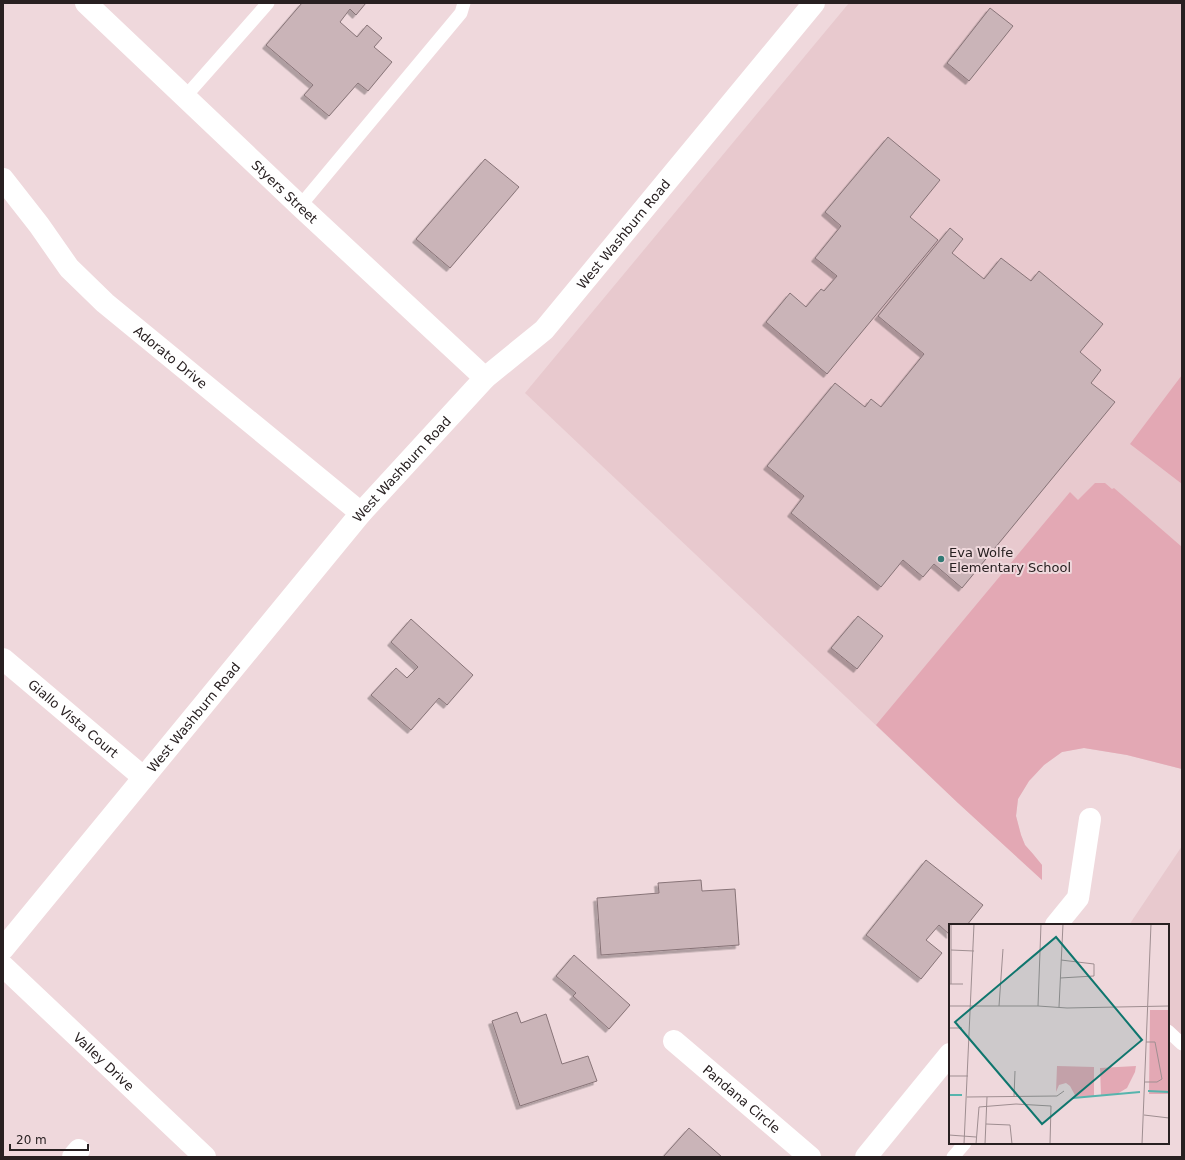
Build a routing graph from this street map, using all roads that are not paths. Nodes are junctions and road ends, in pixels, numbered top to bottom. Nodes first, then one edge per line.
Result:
1 (86, 3) edge
2 (268, 3) edge
3 (464, 3) edge
4 (814, 3) edge
5 (185, 97) junction
6 (3, 178) edge
7 (300, 206) junction
8 (485, 378) junction
9 (361, 513) junction
10 (3, 659) edge
11 (143, 777) junction
12 (1090, 819) dead end
13 (1057, 924) edge
14 (3, 949) edge
15 (3, 966) edge
16 (1169, 1032) edge
17 (674, 1041) dead end
18 (1182, 1044) edge
19 (949, 1055) edge
20 (964, 1144) edge
21 (205, 1157) edge
22 (810, 1157) edge
23 (866, 1157) edge
24 (953, 1157) edge

1 - 5 street, Styers Street
2 - 5 lane
3 - 7 lane
4 - 8 street, West Washburn Road
5 - 7 street, Styers Street
6 - 9 street, Adorato Drive
7 - 8 street, Styers Street
8 - 9 street, West Washburn Road
9 - 11 street, West Washburn Road
10 - 11 street, Giallo Vista Court
11 - 14 street, West Washburn Road
12 - 13 street
15 - 21 street, Valley Drive
16 - 18 lane
17 - 22 street, Pandana Circle
19 - 23 street
20 - 24 lane

